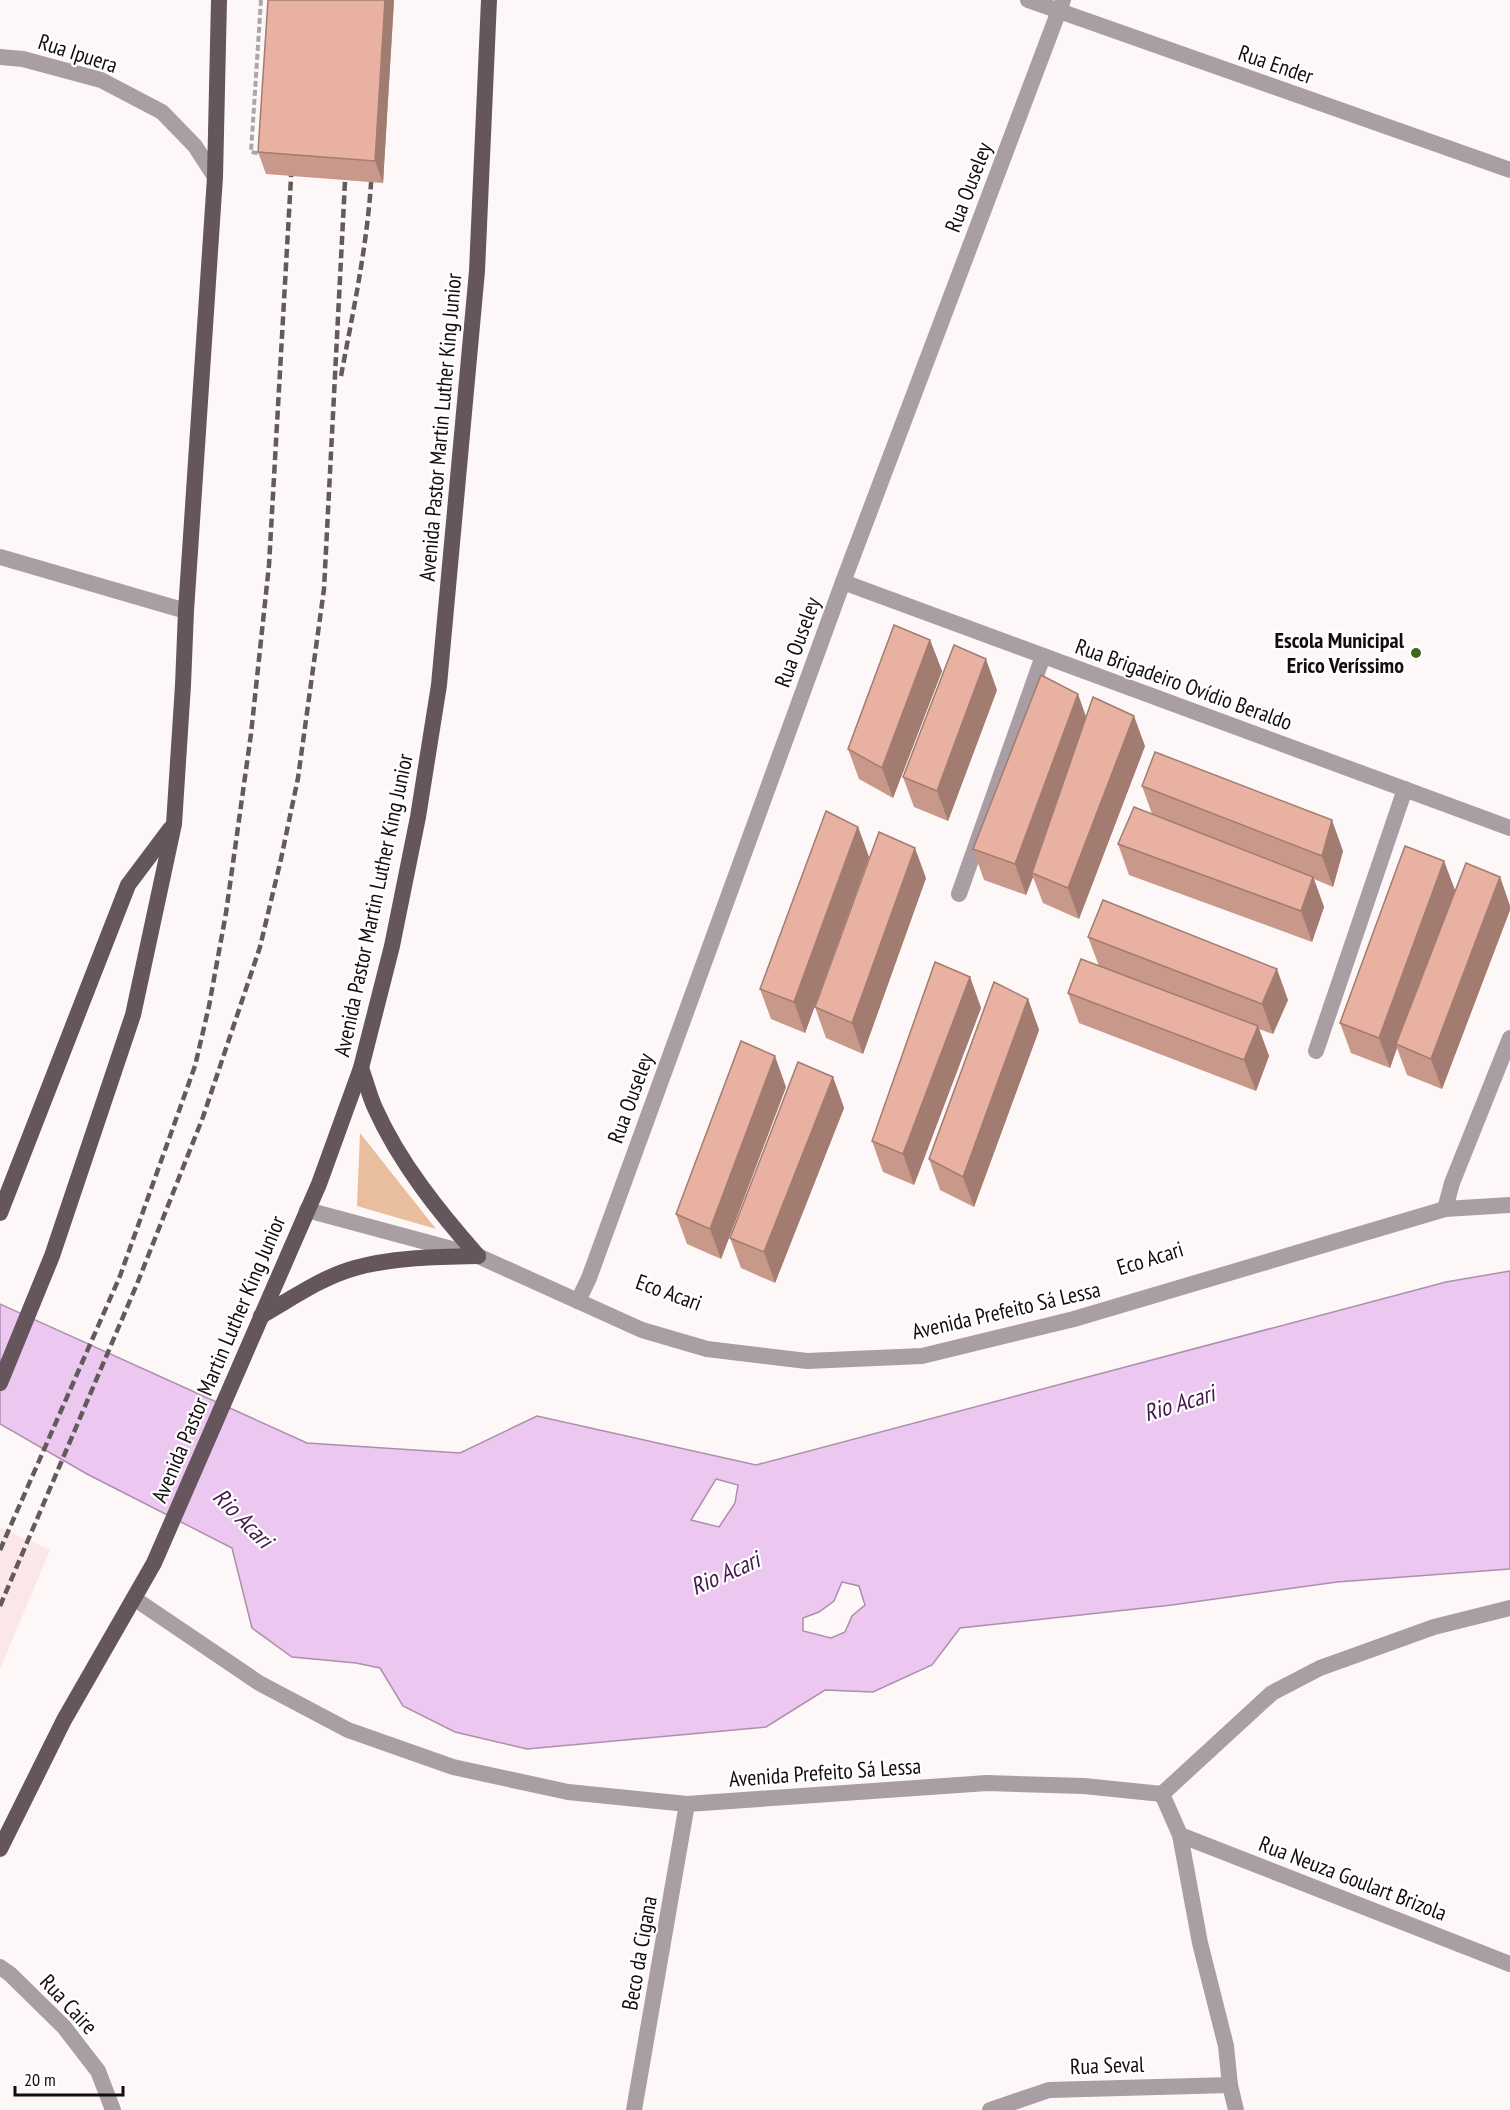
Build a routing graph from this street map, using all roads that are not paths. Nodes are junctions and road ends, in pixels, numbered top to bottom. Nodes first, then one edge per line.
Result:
1 (219, 0) edge
2 (489, 0) edge
3 (1028, 0) edge
4 (1061, 6) edge
5 (0, 57) edge
6 (1510, 170) edge
7 (215, 177) junction
8 (0, 557) edge
9 (843, 582) junction
10 (186, 611) junction
11 (1043, 656) junction
12 (1405, 789) junction
13 (174, 824) junction
14 (1510, 828) edge
15 (959, 894) dead end
16 (1510, 1038) edge
17 (1317, 1051) dead end
18 (361, 1068) junction
19 (1510, 1205) edge
20 (1445, 1209) junction
21 (308, 1210) junction
22 (0, 1213) edge
23 (478, 1256) junction
24 (578, 1301) junction
25 (261, 1316) junction
26 (0, 1383) edge
27 (135, 1599) junction
28 (1510, 1608) edge
29 (1162, 1794) junction
30 (687, 1804) junction
31 (1180, 1835) junction
32 (0, 1849) edge
33 (1510, 1964) edge
34 (0, 1967) edge
35 (1230, 2085) junction
36 (113, 2110) edge
37 (634, 2110) edge
38 (990, 2110) edge
39 (1236, 2110) edge

1 - 7 main road
2 - 18 main road, Avenida Pastor Martin Luther King Junior
3 - 4 street, Rua Ender
4 - 6 street, Rua Ender
4 - 9 street, Rua Ouseley
5 - 7 street, Rua Ipuera
7 - 10 main road
8 - 10 street
9 - 11 street, Rua Brigadeiro Ovídio Beraldo
9 - 24 street, Rua Ouseley
10 - 13 main road
11 - 12 street, Rua Brigadeiro Ovídio Beraldo
11 - 15 street
12 - 14 street, Rua Brigadeiro Ovídio Beraldo
12 - 17 street
13 - 22 main road
13 - 26 main road
16 - 20 street
18 - 21 main road, Avenida Pastor Martin Luther King Junior
18 - 23 main road
19 - 20 street, Avenida Prefeito Sá Lessa
20 - 24 street, Avenida Prefeito Sá Lessa
21 - 23 street, Avenida Prefeito Sá Lessa
21 - 25 main road, Avenida Pastor Martin Luther King Junior
23 - 24 street, Avenida Prefeito Sá Lessa
23 - 25 main road
25 - 27 main road, Avenida Pastor Martin Luther King Junior
27 - 30 street, Avenida Prefeito Sá Lessa
27 - 32 main road, Avenida Pastor Martin Luther King Junior
28 - 29 street
29 - 30 street, Avenida Prefeito Sá Lessa
29 - 31 street
30 - 37 street, Beco da Cigana
31 - 33 street, Rua Neuza Goulart Brizola
31 - 35 street
34 - 36 street, Rua Caire
35 - 38 street, Rua Seval
35 - 39 street

